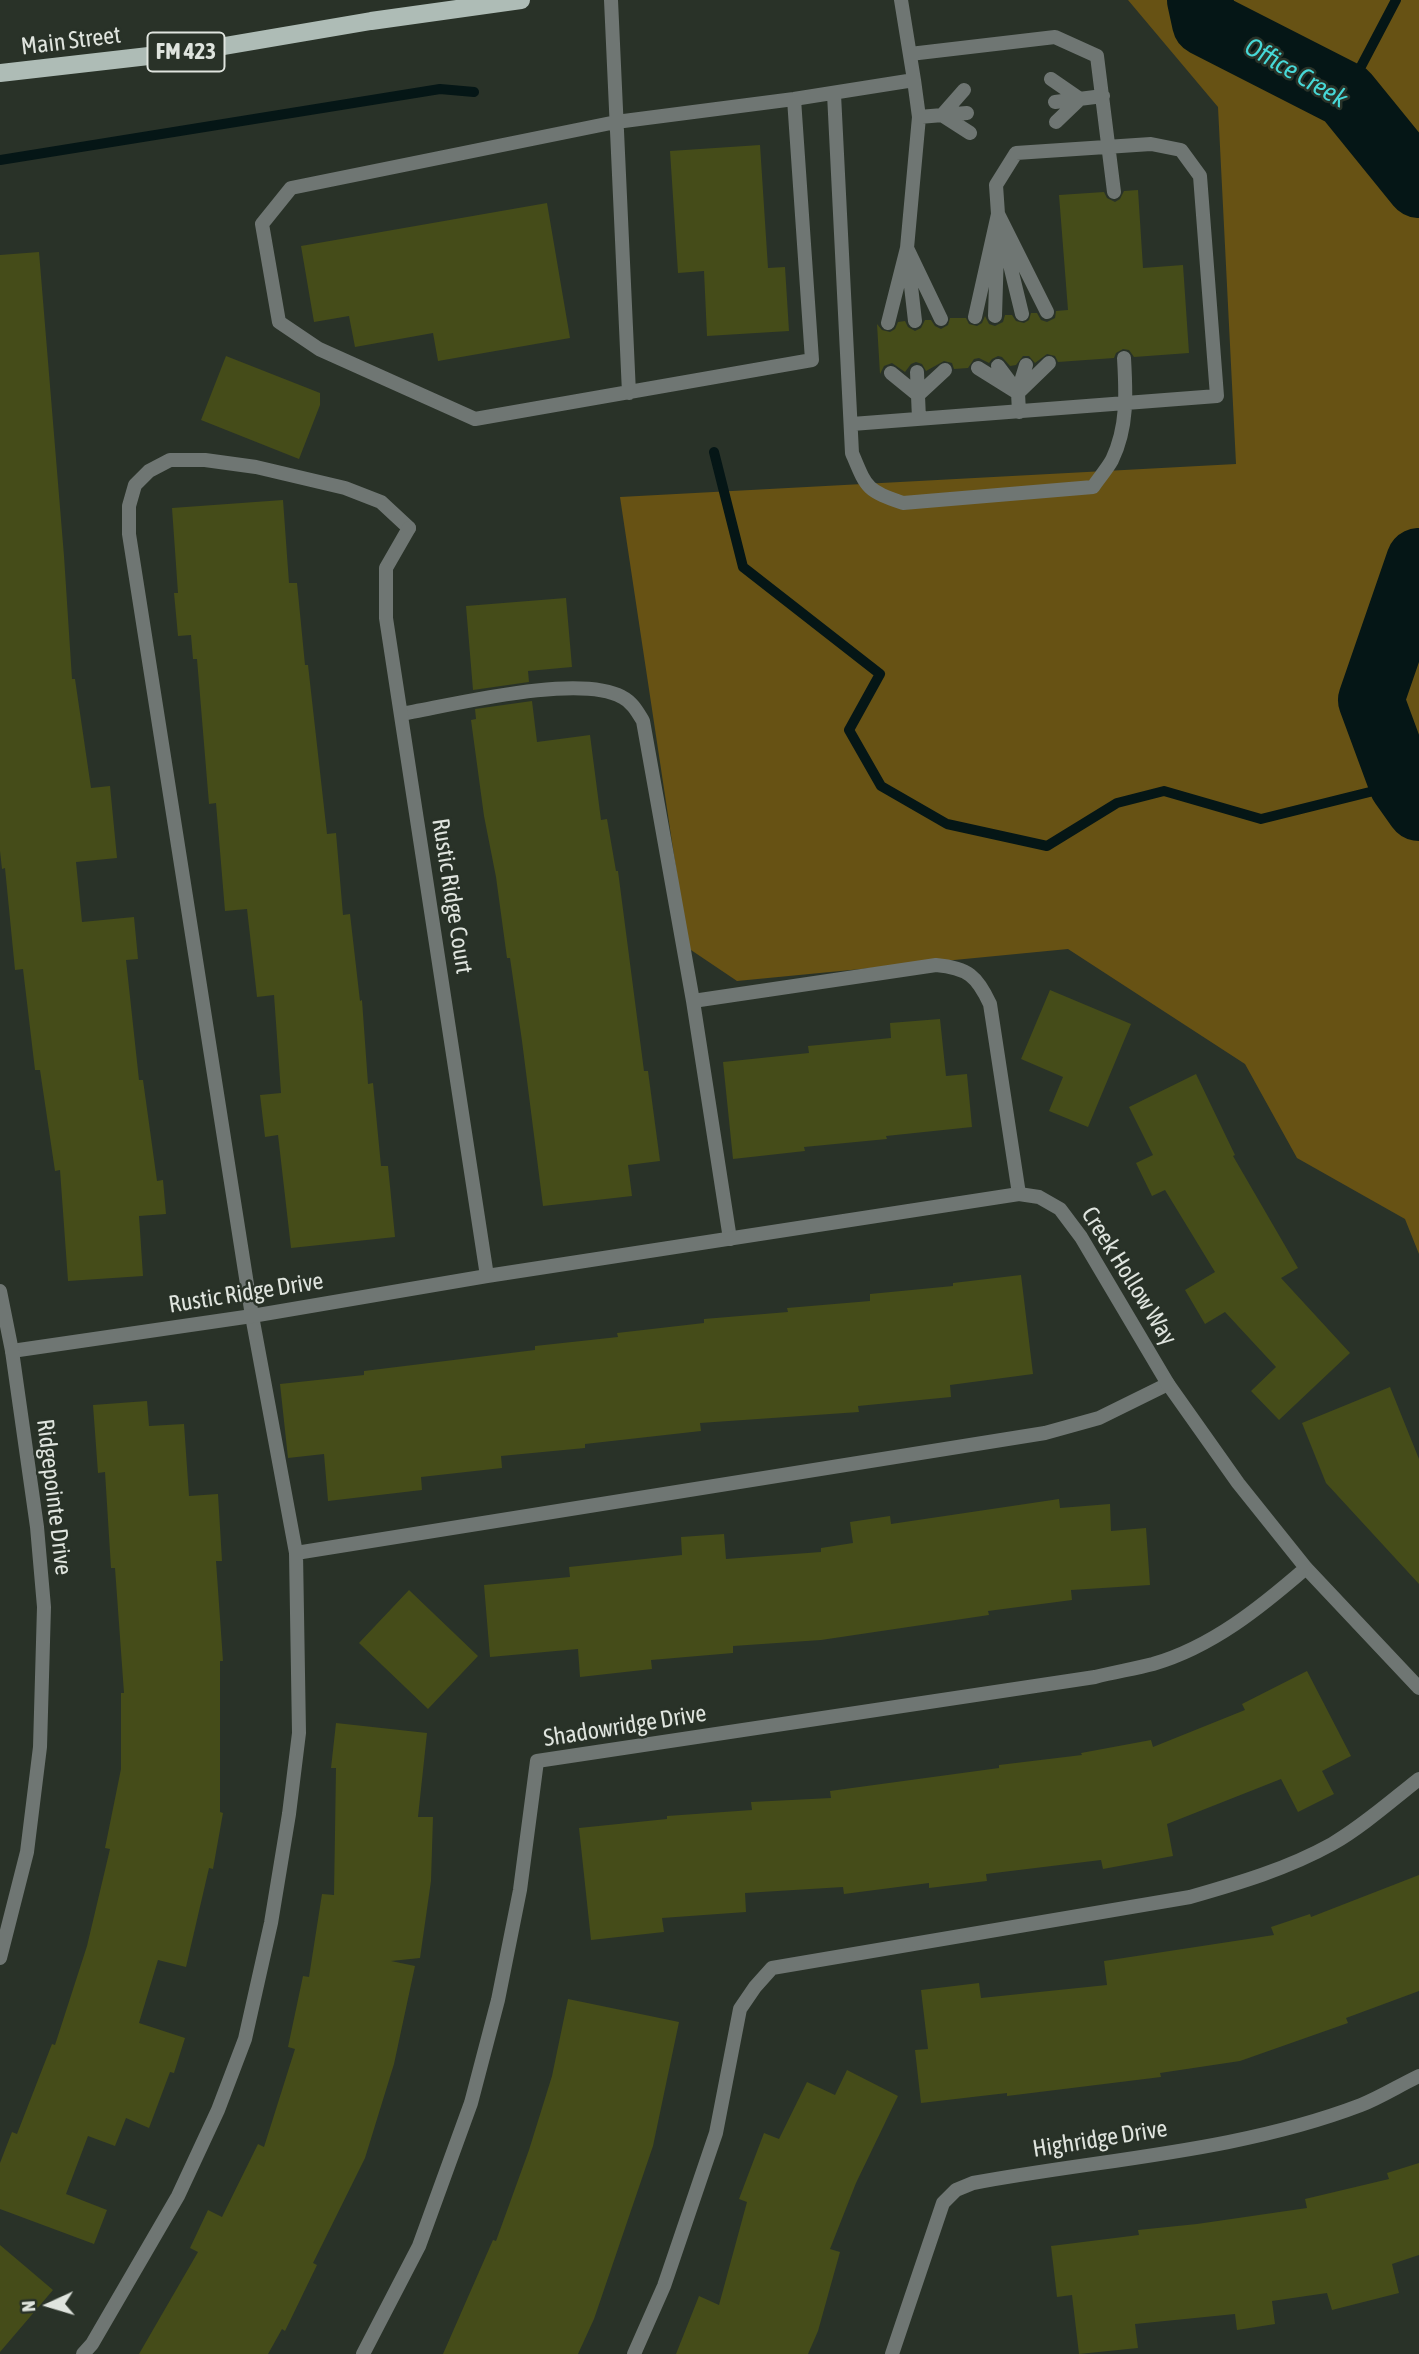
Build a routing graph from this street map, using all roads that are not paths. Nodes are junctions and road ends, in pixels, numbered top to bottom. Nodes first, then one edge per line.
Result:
1 (521, 0) edge
2 (611, 0) edge
3 (901, 0) edge
4 (910, 54) junction
5 (0, 74) edge
6 (1051, 79) dead end
7 (914, 80) junction
8 (964, 90) dead end
9 (834, 93) junction
10 (1103, 96) junction
11 (794, 99) junction
12 (1080, 99) junction
13 (1055, 102) dead end
14 (967, 113) dead end
15 (942, 115) junction
16 (919, 117) junction
17 (616, 122) junction
18 (1056, 122) dead end
19 (970, 133) dead end
20 (1108, 147) junction
21 (1114, 192) dead end
22 (998, 214) junction
23 (907, 248) junction
24 (1047, 312) dead end
25 (1022, 314) dead end
26 (995, 316) dead end
27 (975, 317) dead end
28 (941, 319) dead end
29 (915, 321) dead end
30 (888, 323) dead end
31 (1124, 358) dead end
32 (1049, 363) dead end
33 (1026, 365) dead end
34 (998, 366) dead end
35 (978, 368) dead end
36 (945, 370) dead end
37 (917, 372) dead end
38 (891, 373) dead end
39 (629, 393) junction
40 (1018, 393) junction
41 (918, 395) junction
42 (1127, 403) junction
43 (1019, 412) junction
44 (919, 419) junction
45 (852, 424) junction
46 (401, 714) junction
47 (693, 1001) junction
48 (1019, 1194) junction
49 (730, 1239) junction
50 (487, 1276) junction
51 (0, 1290) edge
52 (252, 1316) junction
53 (12, 1351) junction
54 (1168, 1384) junction
55 (296, 1553) junction
56 (1306, 1568) junction
57 (1419, 1688) edge
58 (1419, 1779) edge
59 (0, 1958) edge
60 (1419, 2076) edge
61 (83, 2354) edge
62 (363, 2354) edge
63 (634, 2354) edge
64 (892, 2354) edge

1 - 5 main road, Main Street / FM 423
2 - 17 street
3 - 4 street
4 - 7 street
4 - 10 street
6 - 12 street
7 - 9 street
7 - 16 street
8 - 15 street
9 - 11 street
9 - 45 street
10 - 12 street
10 - 20 street
11 - 17 street
11 - 39 street
12 - 13 street
12 - 18 street
14 - 15 street
15 - 16 street
15 - 19 street
16 - 23 street
17 - 39 street
17 - 39 street
20 - 21 street
20 - 22 street
20 - 42 street
22 - 24 street
22 - 25 street
22 - 26 street
22 - 27 street
23 - 28 street
23 - 29 street
23 - 30 street
31 - 42 street
32 - 40 street
33 - 40 street
34 - 40 street
35 - 40 street
36 - 41 street
37 - 41 street
38 - 41 street
40 - 43 street
41 - 44 street
42 - 43 street
42 - 45 street
43 - 44 street
44 - 45 street
46 - 47 street
46 - 50 street, Rustic Ridge Court
46 - 52 street, Rustic Ridge Court
47 - 48 street
47 - 49 street
48 - 49 street, Creek Hollow Way
48 - 54 street, Creek Hollow Way
49 - 50 street, Creek Hollow Way
50 - 52 street, Rustic Ridge Drive
51 - 53 street, Ridgepointe Drive
52 - 53 street, Rustic Ridge Drive
52 - 55 street
53 - 59 street, Ridgepointe Drive
54 - 55 street
54 - 56 street, Creek Hollow Way
55 - 61 street
56 - 57 street, Creek Hollow Way
56 - 62 street, Shadowridge Drive
58 - 63 street
60 - 64 street, Highridge Drive

